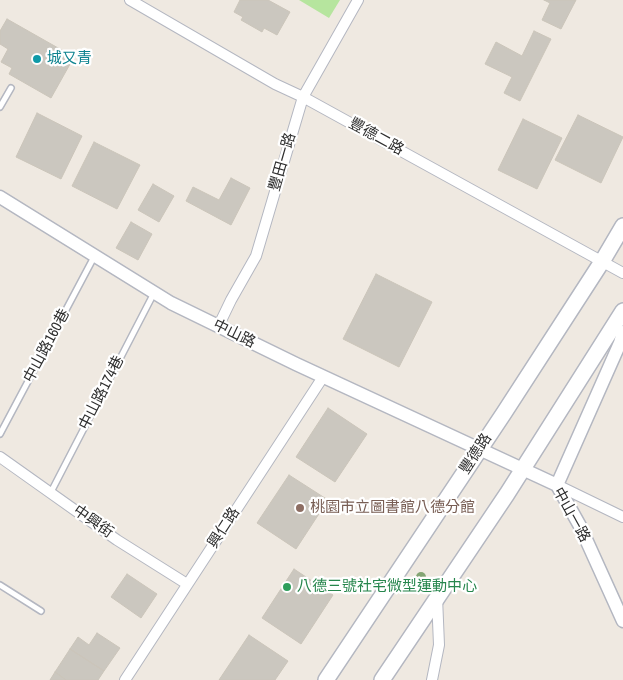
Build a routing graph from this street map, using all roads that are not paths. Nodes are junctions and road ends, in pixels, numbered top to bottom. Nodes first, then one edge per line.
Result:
1 (130, 0) edge
2 (358, 0) edge
3 (11, 88) dead end
4 (303, 97) junction
5 (0, 107) edge
6 (0, 197) edge
7 (623, 226) edge
8 (94, 257) junction
9 (603, 260) junction
10 (623, 273) edge
11 (154, 294) junction
12 (623, 311) edge
13 (218, 327) junction
14 (623, 332) edge
15 (324, 377) junction
16 (0, 434) edge
17 (480, 448) junction
18 (0, 457) edge
19 (523, 468) junction
20 (557, 485) junction
21 (51, 492) junction
22 (623, 518) edge
23 (187, 584) junction
24 (0, 585) edge
25 (437, 597) junction
26 (41, 611) dead end
27 (623, 621) edge
28 (124, 680) edge
29 (326, 680) edge
30 (382, 680) edge
31 (432, 680) edge

1 - 4 street, 豐德二路
2 - 4 street, 豐田一路
3 - 5 lane
4 - 9 street, 豐德二路
4 - 13 street, 豐田一路
6 - 8 street, 中山路
7 - 9 main road, 豐德路
8 - 11 street, 中山路
8 - 16 lane, 中山路160巷
9 - 10 street, 豐德二路
9 - 17 main road, 豐德路
11 - 13 street, 中山路
11 - 21 lane, 中山路174巷
12 - 19 main road
13 - 15 street, 中山路
14 - 20 street
15 - 17 street, 中山路
15 - 23 street, 興仁路
17 - 19 street, 中山一路
17 - 29 main road, 豐德路
18 - 21 street, 中興街
19 - 20 street, 中山一路
19 - 25 main road
20 - 22 street
20 - 27 street, 中山一路
21 - 23 street, 中興街
23 - 28 street, 興仁路
24 - 26 lane
25 - 30 main road
25 - 31 street

